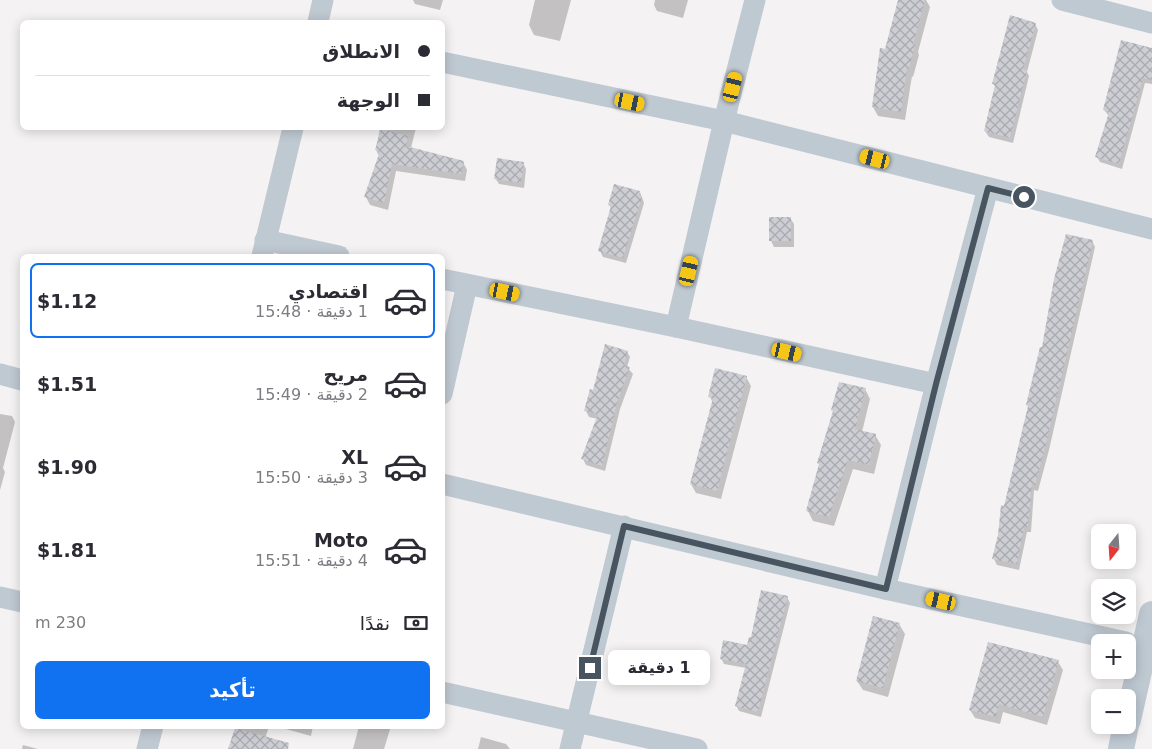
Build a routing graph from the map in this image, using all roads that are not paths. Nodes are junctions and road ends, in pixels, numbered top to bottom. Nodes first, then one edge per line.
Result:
1 (323, 0) edge
2 (755, 0) edge
3 (1062, 0) edge
4 (318, 20) edge
5 (1152, 23) edge
6 (445, 63) edge
7 (724, 121) junction
8 (292, 130) edge
9 (988, 188) junction
10 (1152, 228) edge
11 (264, 248) edge
12 (320, 254) edge
13 (445, 280) edge
14 (467, 285) junction
15 (676, 328) junction
16 (0, 374) edge
17 (20, 379) edge
18 (445, 381) edge
19 (936, 384) junction
20 (445, 485) edge
21 (624, 526) junction
22 (886, 589) junction
23 (0, 597) edge
24 (20, 602) edge
25 (1152, 614) edge
26 (1091, 635) edge
27 (1136, 639) edge
28 (445, 693) edge
29 (577, 721) junction
30 (152, 729) edge
31 (1124, 734) edge
32 (148, 749) edge
33 (570, 749) edge
34 (697, 749) edge
35 (1121, 749) edge

1 - 4 street
2 - 7 street
3 - 5 street
6 - 7 street
7 - 9 street
7 - 15 street
8 - 11 street
9 - 10 street
9 - 19 street
11 - 12 street
13 - 14 street
14 - 15 street
14 - 18 street
15 - 19 street
16 - 17 street
19 - 22 street
20 - 21 street
21 - 22 street
21 - 29 street
22 - 26 street
23 - 24 street
25 - 27 street
28 - 29 street
29 - 33 street
29 - 34 street
30 - 32 street
31 - 35 street

